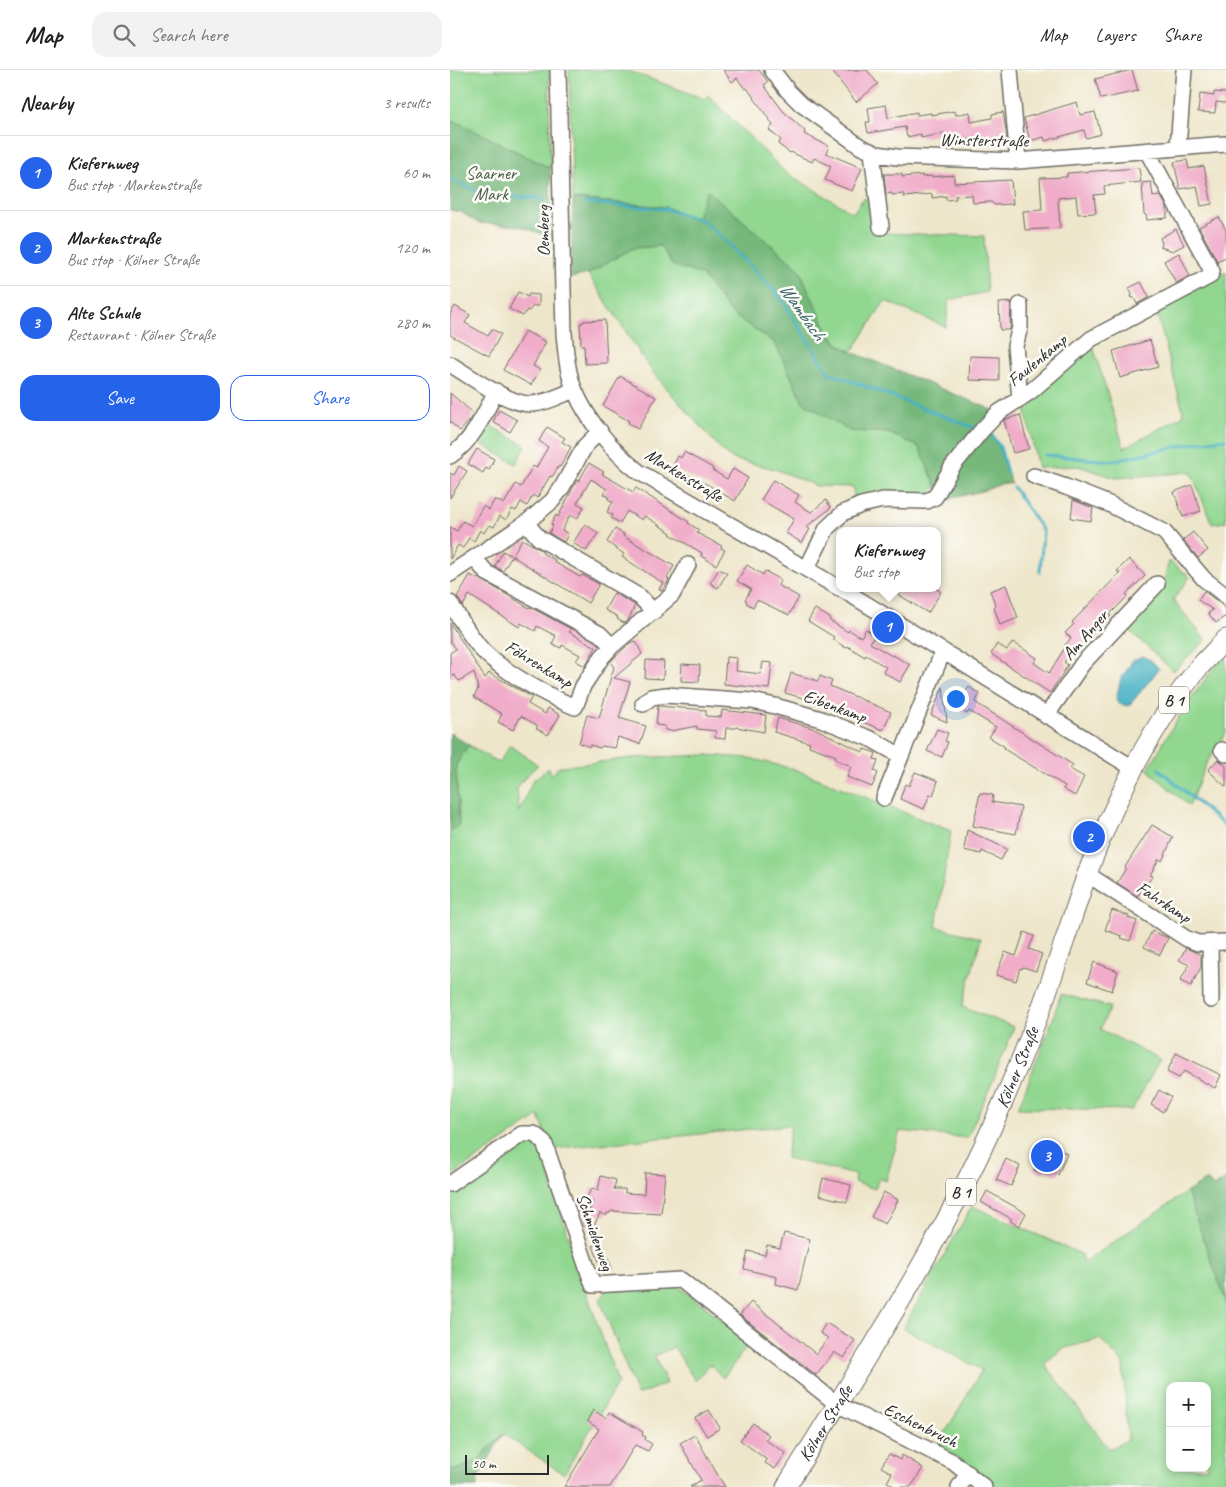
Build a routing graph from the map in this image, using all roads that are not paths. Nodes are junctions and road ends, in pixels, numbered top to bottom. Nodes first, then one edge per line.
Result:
1 (558, 70) edge
2 (772, 70) edge
3 (1010, 70) edge
4 (1184, 70) edge
5 (1226, 144) edge
6 (1178, 147) junction
7 (1148, 151) junction
8 (872, 152) junction
9 (1018, 161) junction
10 (881, 227) dead end
11 (1020, 305) dead end
12 (450, 364) edge
13 (574, 390) junction
14 (496, 391) junction
15 (1020, 398) junction
16 (600, 430) junction
17 (450, 456) edge
18 (1034, 476) dead end
19 (526, 523) junction
20 (474, 558) junction
21 (688, 565) dead end
22 (807, 568) junction
23 (450, 574) edge
24 (1157, 584) dead end
25 (836, 586) edge
26 (847, 592) edge
27 (1226, 596) edge
28 (450, 602) edge
29 (654, 612) junction
30 (1226, 640) edge
31 (612, 646) junction
32 (943, 651) junction
33 (643, 704) dead end
34 (1046, 716) junction
35 (900, 756) junction
36 (1133, 768) junction
37 (884, 798) dead end
38 (1087, 874) junction
39 (1226, 942) edge
40 (1210, 943) junction
41 (1211, 1000) dead end
42 (450, 1184) edge
43 (836, 1404) junction
44 (968, 1473) junction
45 (786, 1487) edge
46 (959, 1487) edge
47 (984, 1487) edge

1 - 13 street, Oemberg
2 - 8 street, Winsterstraße
3 - 9 street
4 - 6 street
5 - 6 street, Winsterstraße
6 - 7 street, Winsterstraße
7 - 9 street, Winsterstraße
7 - 15 street, Faulenkamp
8 - 9 street, Winsterstraße
8 - 10 street
11 - 15 street
12 - 14 street
13 - 14 street
13 - 16 street, Markenstraße
14 - 17 street
15 - 22 street, Faulenkamp
16 - 19 street
16 - 22 street, Markenstraße
18 - 27 street
19 - 20 street
19 - 29 street
20 - 23 street
20 - 31 street
21 - 29 street
22 - 25 street, Markenstraße
24 - 34 street, Am Anger
26 - 32 street, Markenstraße
28 - 31 street, Föhrenkamp
29 - 31 street
30 - 36 main road, Kölner Straße / B 1
32 - 34 street, Markenstraße
32 - 35 street
33 - 35 street, Eibenkamp
34 - 36 street, Markenstraße
35 - 37 street
36 - 38 main road, Kölner Straße / B 1
38 - 40 street, Fahrkamp
38 - 43 main road, Kölner Straße / B 1
39 - 40 street, Fahrkamp
40 - 41 street
42 - 43 street, Schmielenweg
43 - 44 street, Eschenbruch
43 - 45 main road, Kölner Straße / B 1
44 - 46 street
44 - 47 street, Eschenbruch

